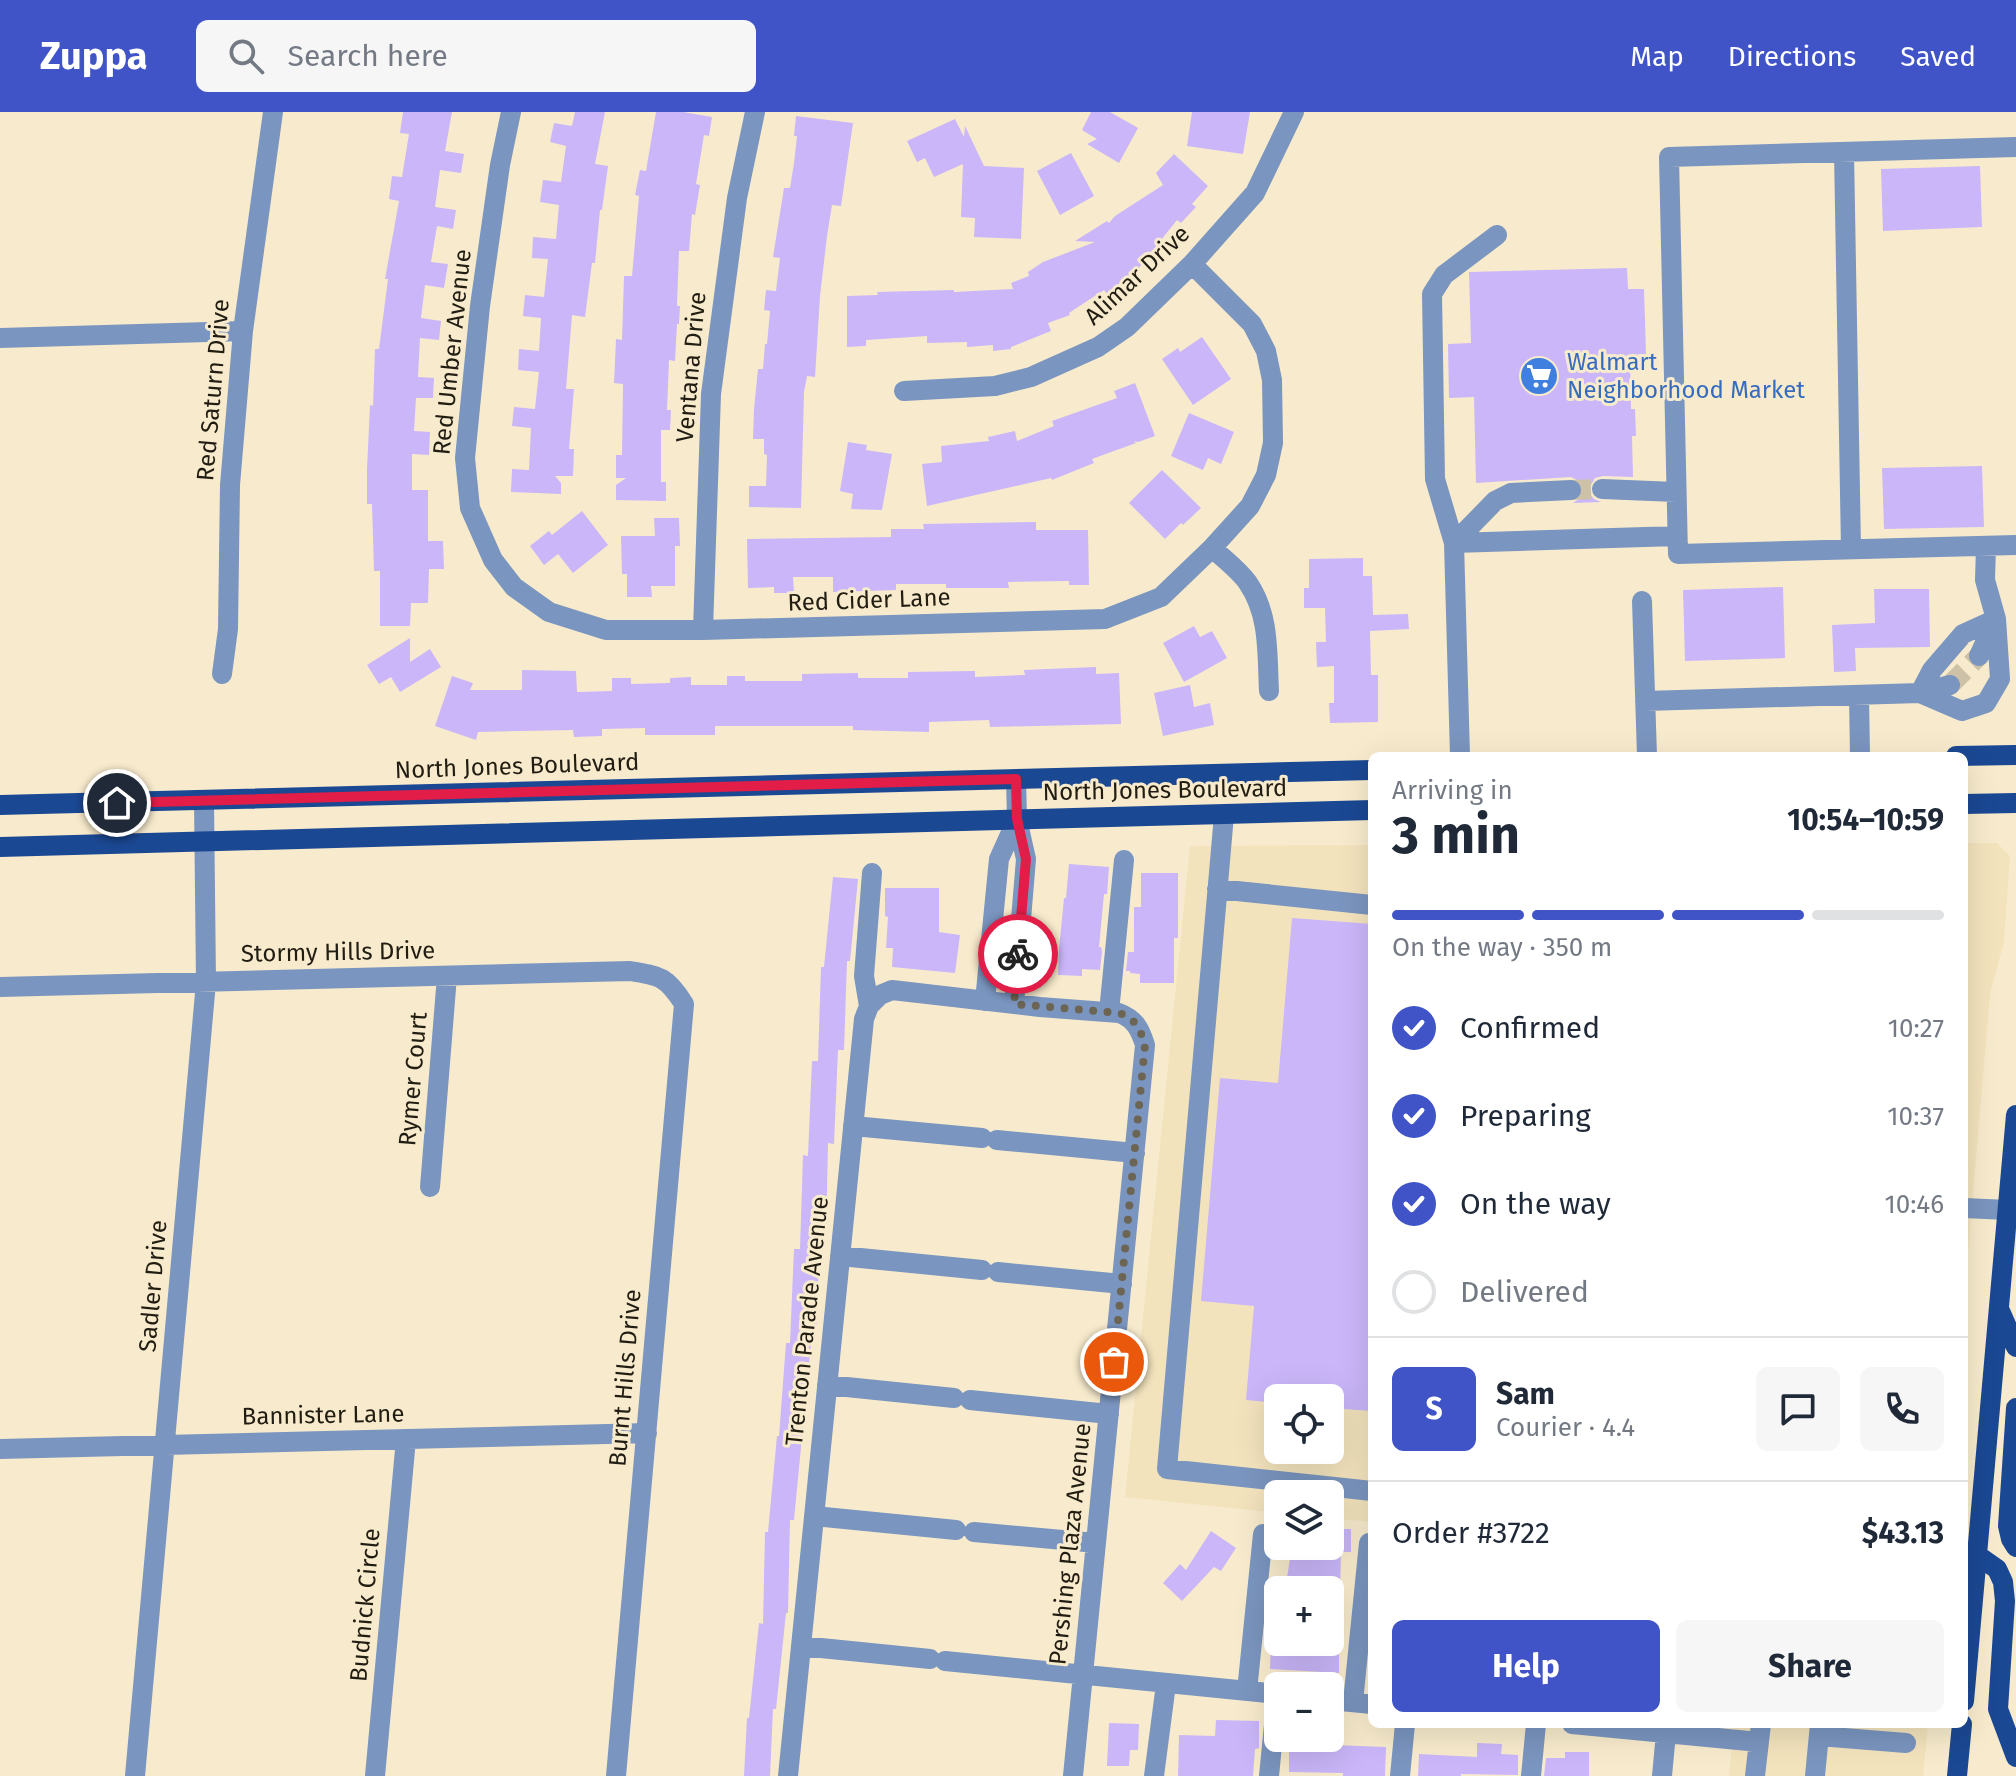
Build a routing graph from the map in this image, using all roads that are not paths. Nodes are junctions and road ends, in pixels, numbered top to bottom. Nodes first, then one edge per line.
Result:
1 (273, 112) edge
2 (511, 112) edge
3 (755, 112) edge
4 (1294, 112) edge
5 (2016, 147) edge
6 (1844, 152) junction
7 (1497, 235) dead end
8 (1192, 264) junction
9 (243, 331) junction
10 (0, 338) edge
11 (904, 391) dead end
12 (1602, 489) tunnel mouth
13 (1571, 490) tunnel mouth
14 (1676, 492) junction
15 (1677, 536) junction
16 (1454, 543) junction
17 (2016, 545) edge
18 (1986, 546) junction
19 (1212, 548) junction
20 (1851, 549) junction
21 (514, 587) joint
22 (1642, 601) dead end
23 (1996, 619) junction
24 (703, 630) junction
25 (1979, 656) tunnel mouth
26 (222, 674) dead end
27 (1950, 685) tunnel mouth
28 (1269, 691) dead end
29 (1920, 693) junction
30 (1859, 695) junction
31 (1645, 701) junction
32 (1460, 752) edge
33 (1647, 752) edge
34 (1860, 752) edge
35 (2016, 755) edge
36 (1968, 756) edge
37 (1368, 770) edge
38 (1016, 779) junction
39 (204, 801) junction
40 (2016, 803) edge
41 (1968, 804) edge
42 (0, 805) edge
43 (1368, 810) edge
44 (1224, 815) junction
45 (1017, 819) junction
46 (204, 842) junction
47 (0, 847) edge
48 (1124, 860) dead end
49 (872, 873) dead end
50 (1217, 889) junction
51 (1368, 905) edge
52 (447, 976) junction
53 (206, 982) junction
54 (0, 987) edge
55 (673, 987) joint
56 (985, 1001) junction
57 (1014, 1004) junction
58 (869, 1006) junction
59 (1109, 1012) junction
60 (2016, 1115) edge
61 (853, 1126) junction
62 (1135, 1153) junction
63 (430, 1187) dead end
64 (1968, 1208) edge
65 (2008, 1210) junction
66 (840, 1256) junction
67 (1122, 1284) junction
68 (1999, 1308) junction
69 (2016, 1347) edge
70 (827, 1385) junction
71 (2016, 1408) edge
72 (1109, 1414) junction
73 (647, 1433) junction
74 (406, 1439) junction
75 (165, 1445) junction
76 (0, 1449) edge
77 (1368, 1491) edge
78 (814, 1516) junction
79 (1263, 1534) dead end
80 (1096, 1543) junction
81 (2016, 1547) edge
82 (1970, 1554) edge
83 (1368, 1570) edge
84 (1968, 1603) edge
85 (801, 1646) junction
86 (1083, 1675) junction
87 (1166, 1684) junction
88 (1247, 1691) junction
89 (1264, 1693) edge
90 (1363, 1703) edge
91 (1405, 1728) edge
92 (1536, 1728) edge
93 (1628, 1728) edge
94 (1962, 1728) edge
95 (1820, 1730) edge
96 (1670, 1731) edge
97 (1760, 1733) edge
98 (1906, 1743) dead end
99 (1271, 1752) edge
100 (2016, 1755) edge
101 (135, 1776) edge
102 (375, 1776) edge
103 (616, 1776) edge
104 (788, 1776) edge
105 (1073, 1776) edge
106 (1154, 1776) edge
107 (1269, 1776) edge
108 (1400, 1776) edge
109 (1531, 1776) edge
110 (1662, 1776) edge
111 (1755, 1776) edge
112 (1815, 1776) edge
113 (1957, 1776) edge
114 (2014, 1776) edge

1 - 9 street, Red Saturn Drive
2 - 21 street, Red Umber Avenue
3 - 24 street, Ventana Drive
4 - 8 street, Alimar Drive
5 - 6 street
6 - 14 street
6 - 20 street
7 - 16 street
8 - 11 street, Alimar Drive
8 - 19 street, Red Cider Lane
9 - 10 street
9 - 26 street, Red Saturn Drive
12 - 14 street
13 - 16 street
14 - 15 street
15 - 16 street
15 - 20 street
16 - 32 street
17 - 18 street
18 - 20 street
18 - 23 street
19 - 24 street, Red Cider Lane
19 - 28 street
21 - 24 street, Red Cider Lane
22 - 31 street
23 - 25 street
23 - 29 street
23 - 29 street
27 - 29 street
29 - 30 street
30 - 31 street
30 - 34 street
31 - 33 street
35 - 36 main road
37 - 38 main road, North Jones Boulevard
38 - 39 main road, North Jones Boulevard
38 - 45 street
39 - 42 main road, North Jones Boulevard
39 - 46 street, Sadler Drive
40 - 41 main road
43 - 44 main road, North Jones Boulevard
44 - 45 main road, North Jones Boulevard
44 - 50 street
45 - 46 main road, North Jones Boulevard
45 - 56 street
45 - 57 street
46 - 47 main road, North Jones Boulevard
46 - 53 street, Sadler Drive
48 - 59 street
49 - 58 street, Trenton Parade Avenue
50 - 51 street
50 - 77 street
52 - 53 street, Stormy Hills Drive
52 - 55 street, Stormy Hills Drive
52 - 63 street, Rymer Court
53 - 54 street, Stormy Hills Drive
53 - 75 street, Sadler Drive
55 - 73 street, Burnt Hills Drive
56 - 57 street
56 - 58 street
57 - 59 street
58 - 61 street, Trenton Parade Avenue
59 - 62 street, Pershing Plaza Avenue
60 - 65 main road
61 - 62 street
61 - 66 street, Trenton Parade Avenue
62 - 67 street, Pershing Plaza Avenue
64 - 65 street
65 - 68 main road
66 - 67 street
66 - 70 street, Trenton Parade Avenue
67 - 72 street, Pershing Plaza Avenue
68 - 69 main road
68 - 82 main road
70 - 72 street
70 - 78 street, Trenton Parade Avenue
71 - 81 main road
72 - 80 street, Pershing Plaza Avenue
73 - 74 street, Bannister Lane
73 - 103 street, Burnt Hills Drive
74 - 75 street, Bannister Lane
74 - 102 street, Budnick Circle
75 - 76 street, Bannister Lane
75 - 101 street, Sadler Drive
78 - 80 street
78 - 85 street, Trenton Parade Avenue
79 - 88 street
80 - 86 street, Pershing Plaza Avenue
82 - 84 main road
82 - 100 main road
83 - 90 street
85 - 86 street
85 - 104 street, Trenton Parade Avenue
86 - 87 street
86 - 105 street, Pershing Plaza Avenue
87 - 88 street
87 - 106 street
88 - 89 street
91 - 108 street
92 - 109 street
93 - 96 street
94 - 113 main road
95 - 98 street
95 - 112 street
96 - 97 street
96 - 110 street
97 - 111 street
99 - 107 street
100 - 114 main road

